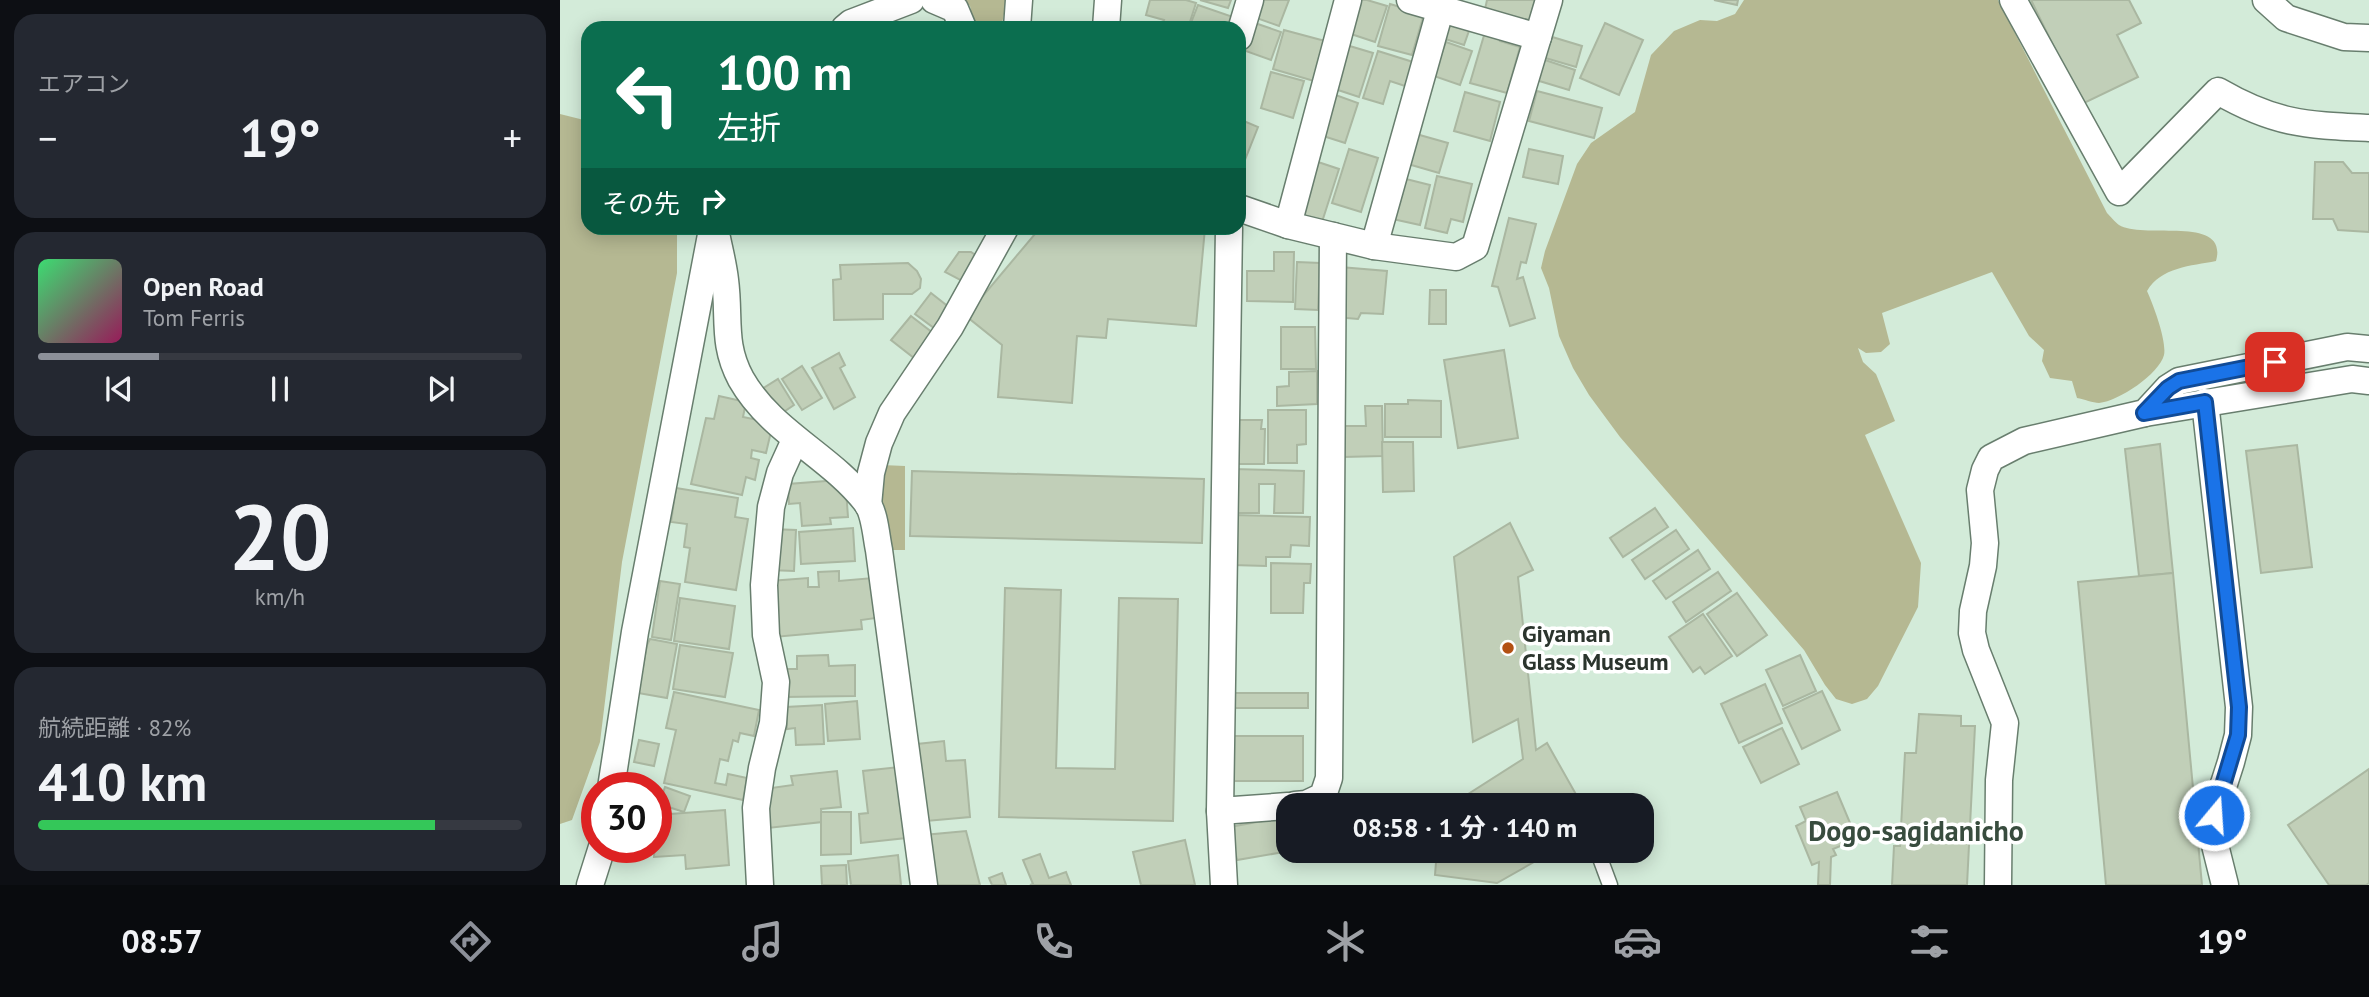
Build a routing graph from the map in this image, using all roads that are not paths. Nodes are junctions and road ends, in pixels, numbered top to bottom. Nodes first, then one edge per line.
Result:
1 (911, 0) edge
2 (934, 0) edge
3 (1019, 0) edge
4 (1108, 0) edge
5 (1250, 0) edge
6 (1348, 0) edge
7 (1410, 0) edge
8 (1549, 0) edge
9 (2013, 0) edge
10 (2266, 0) edge
11 (1441, 4) edge
12 (856, 21) edge
13 (960, 21) edge
14 (1018, 21) edge
15 (1106, 21) edge
16 (1244, 21) edge
17 (1538, 37) junction
18 (2369, 38) edge
19 (2369, 128) edge
20 (1246, 210) edge
21 (1289, 225) junction
22 (713, 235) edge
23 (715, 235) edge
24 (1001, 235) edge
25 (1229, 235) edge
26 (1333, 236) junction
27 (1374, 246) junction
28 (2369, 349) edge
29 (2369, 381) edge
30 (2205, 402) junction
31 (2144, 413) junction
32 (795, 440) junction
33 (869, 505) junction
34 (614, 772) edge
35 (1325, 793) edge
36 (1276, 807) edge
37 (1220, 811) junction
38 (597, 863) edge
39 (1602, 863) edge
40 (590, 885) edge
41 (760, 885) edge
42 (924, 885) edge
43 (1224, 885) edge
44 (1610, 885) edge
45 (1998, 885) edge
46 (2225, 885) edge

1 - 12 street
2 - 13 street
3 - 14 street
4 - 15 street
5 - 16 street
6 - 21 street
7 - 11 street
8 - 17 street
9 - 19 street
10 - 18 street
11 - 17 street
11 - 27 street
17 - 27 street
20 - 21 street
21 - 26 street
22 - 34 street
23 - 32 street
24 - 33 street
25 - 37 street
26 - 27 street
26 - 35 street
28 - 31 street
29 - 30 street
30 - 31 street
30 - 46 street
31 - 45 street
32 - 33 street
32 - 41 street
33 - 42 street
36 - 37 street
37 - 43 street
38 - 40 street
39 - 44 lane

